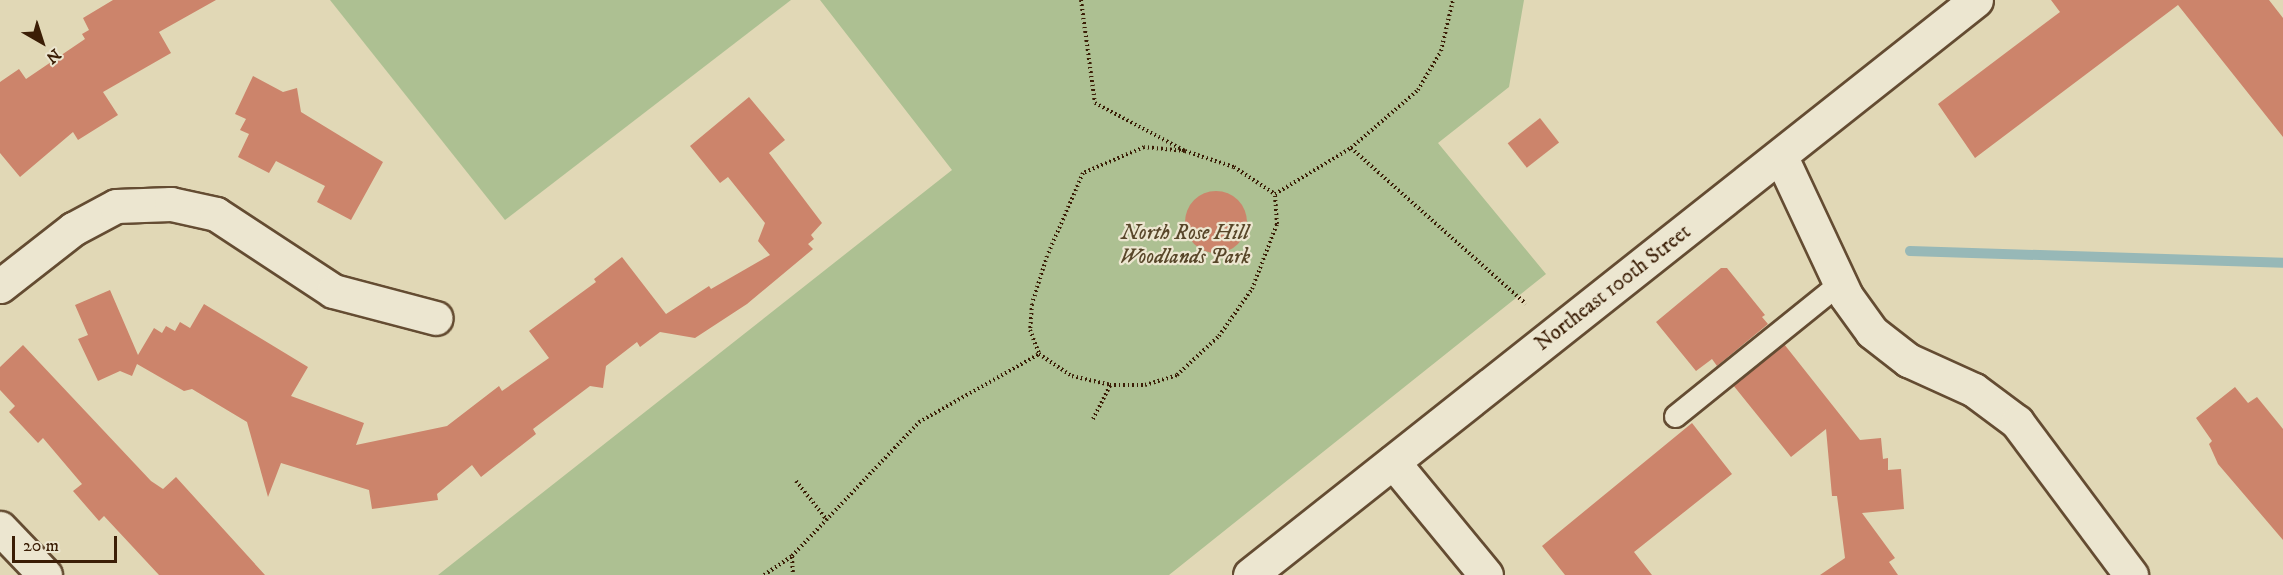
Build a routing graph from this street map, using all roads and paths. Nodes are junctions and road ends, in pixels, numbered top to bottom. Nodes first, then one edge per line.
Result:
1 (1081, 0) edge
2 (1453, 0) edge
3 (1976, 0) edge
4 (1351, 148) junction
5 (1185, 151) junction
6 (1781, 157) junction
7 (1275, 194) junction
8 (1840, 283) junction
9 (0, 286) edge
10 (1526, 304) dead end
11 (436, 318) dead end
12 (1039, 354) junction
13 (1110, 385) junction
14 (1675, 416) dead end
15 (1093, 419) dead end
16 (1393, 462) junction
17 (796, 481) dead end
18 (827, 520) junction
19 (0, 528) edge
20 (792, 556) junction
21 (45, 575) edge
22 (764, 575) edge
23 (793, 575) edge
24 (1250, 575) edge
25 (1486, 575) edge
26 (2131, 575) edge

1 - 5 path
2 - 4 path
3 - 6 street, Northeast 100th Street
4 - 7 path
4 - 10 path
5 - 7 path
5 - 12 path
6 - 8 street
6 - 16 street, Northeast 100th Street
7 - 13 path
8 - 14 lane
8 - 26 street
9 - 11 street
12 - 13 path
12 - 18 path
13 - 15 path
16 - 24 street, Northeast 100th Street
16 - 25 street
17 - 18 path
18 - 20 path
19 - 21 street
20 - 22 path
20 - 23 path

